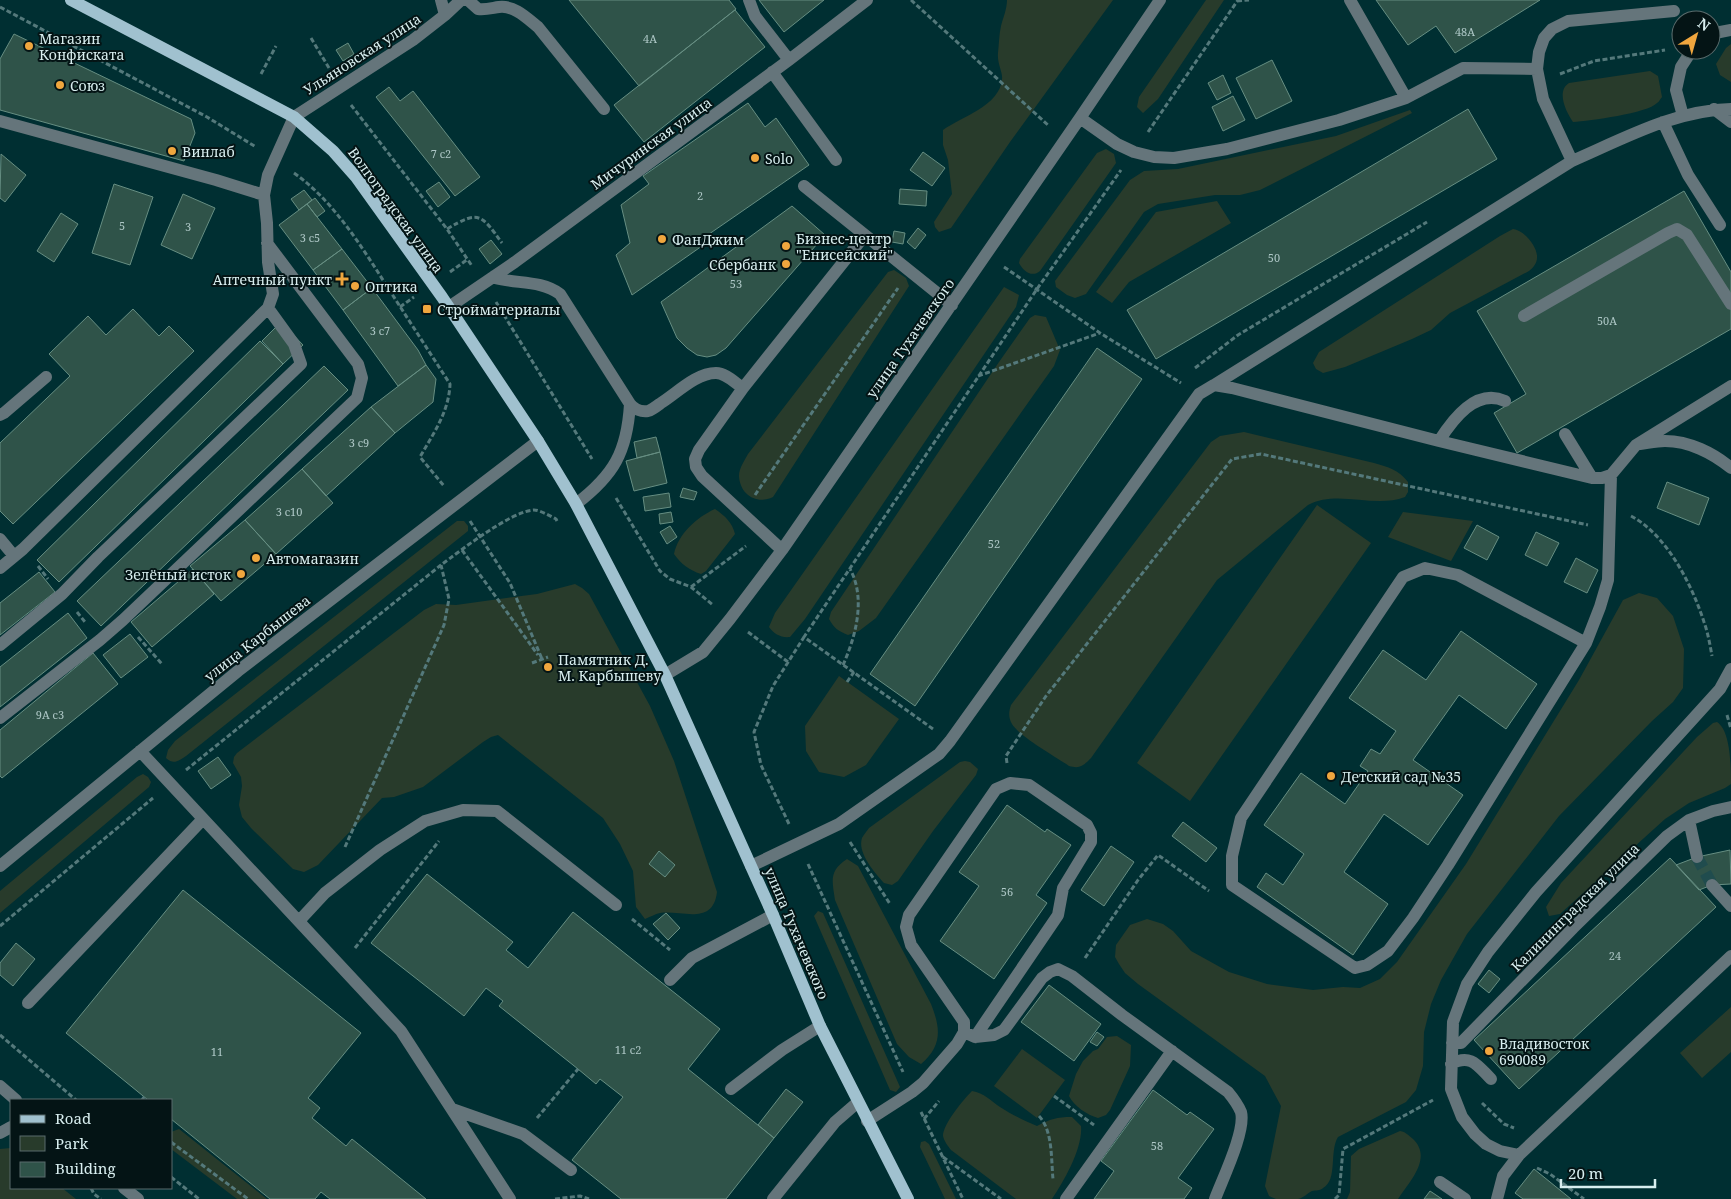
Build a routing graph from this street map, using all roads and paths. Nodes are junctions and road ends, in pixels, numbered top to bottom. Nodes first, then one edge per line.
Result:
1 (71, 0) edge
2 (441, 0) edge
3 (461, 0) edge
4 (468, 0) edge
5 (749, 0) edge
6 (867, 0) edge
7 (911, 0) edge
8 (1160, 0) edge
9 (1237, 0) edge
10 (1249, 0) edge
11 (1350, 0) edge
12 (0, 7) edge
13 (1671, 11) edge
14 (446, 15) junction
15 (311, 38) dead end
16 (276, 46) dead end
17 (1671, 51) edge
18 (789, 60) junction
19 (1685, 60) edge
20 (326, 62) dead end
21 (1537, 69) junction
22 (264, 70) dead end
23 (772, 72) junction
24 (1540, 85) junction
25 (339, 89) junction
26 (1406, 98) junction
27 (604, 109) dead end
28 (1731, 109) edge
29 (1714, 110) junction
30 (1683, 116) junction
31 (294, 117) junction
32 (1080, 118) junction
33 (0, 121) edge
34 (1663, 122) junction
35 (1731, 122) edge
36 (1065, 140) junction
37 (1134, 152) junction
38 (276, 160) junction
39 (836, 160) dead end
40 (1572, 161) junction
41 (804, 186) dead end
42 (264, 195) junction
43 (1720, 225) dead end
44 (447, 229) junction
45 (865, 235) junction
46 (267, 243) junction
47 (986, 255) junction
48 (515, 262) junction
49 (909, 272) junction
50 (490, 280) junction
51 (1037, 289) junction
52 (1731, 304) edge
53 (952, 305) junction
54 (449, 307) junction
55 (268, 308) junction
56 (1524, 316) dead end
57 (1100, 333) junction
58 (977, 376) junction
59 (46, 377) dead end
60 (1214, 385) junction
61 (1731, 386) edge
62 (743, 388) junction
63 (1199, 394) junction
64 (1505, 401) dead end
65 (630, 404) junction
66 (0, 415) edge
67 (1565, 434) dead end
68 (538, 441) junction
69 (1439, 441) junction
70 (1636, 445) junction
71 (1731, 468) edge
72 (1611, 476) junction
73 (603, 477) junction
74 (1592, 478) junction
75 (456, 503) junction
76 (576, 504) junction
77 (1610, 505) junction
78 (742, 514) junction
79 (560, 526) dead end
80 (1610, 528) junction
81 (763, 533) junction
82 (481, 535) junction
83 (0, 539) edge
84 (462, 550) junction
85 (782, 550) junction
86 (14, 556) junction
87 (441, 565) junction
88 (0, 568) edge
89 (850, 568) junction
90 (691, 587) junction
91 (730, 619) junction
92 (123, 620) junction
93 (804, 637) junction
94 (1586, 643) junction
95 (0, 645) edge
96 (548, 657) dead end
97 (542, 660) junction
98 (788, 662) junction
99 (532, 663) dead end
100 (162, 664) dead end
101 (843, 665) junction
102 (1731, 669) edge
103 (854, 672) junction
104 (665, 675) junction
105 (847, 682) dead end
106 (1720, 689) junction
107 (0, 718) edge
108 (950, 741) junction
109 (140, 750) junction
110 (170, 783) junction
111 (1010, 783) junction
112 (1731, 807) edge
113 (463, 810) junction
114 (203, 819) junction
115 (1689, 820) junction
116 (839, 824) junction
117 (799, 844) junction
118 (345, 848) dead end
119 (1697, 857) tunnel mouth
120 (0, 866) edge
121 (751, 866) junction
122 (1712, 885) tunnel mouth
123 (883, 894) dead end
124 (1214, 895) dead end
125 (616, 906) dead end
126 (1731, 906) edge
127 (773, 915) junction
128 (298, 921) junction
129 (640, 925) dead end
130 (0, 926) edge
131 (1731, 956) edge
132 (687, 964) junction
133 (341, 966) junction
134 (1072, 976) junction
135 (670, 980) dead end
136 (28, 1004) dead end
137 (820, 1026) junction
138 (970, 1035) junction
139 (0, 1036) edge
140 (1452, 1043) junction
141 (1172, 1051) junction
142 (1451, 1064) junction
143 (578, 1069) dead end
144 (1491, 1079) dead end
145 (0, 1086) edge
146 (731, 1089) dead end
147 (1451, 1089) junction
148 (912, 1092) junction
149 (1054, 1096) dead end
150 (15, 1099) edge
151 (75, 1099) edge
152 (941, 1100) dead end
153 (858, 1102) junction
154 (452, 1109) junction
155 (1039, 1116) dead end
156 (924, 1119) junction
157 (867, 1120) junction
158 (1523, 1125) dead end
159 (1097, 1127) dead end
160 (524, 1134) junction
161 (172, 1143) edge
162 (1519, 1155) junction
163 (942, 1156) junction
164 (571, 1170) dead end
165 (1503, 1176) junction
166 (172, 1178) edge
167 (1440, 1182) dead end
168 (1054, 1184) dead end
169 (92, 1189) edge
170 (125, 1189) edge
171 (101, 1199) edge
172 (138, 1199) edge
173 (199, 1199) edge
174 (248, 1199) edge
175 (510, 1199) edge
176 (555, 1199) edge
177 (589, 1199) edge
178 (774, 1199) edge
179 (908, 1199) edge
180 (963, 1199) edge
181 (1001, 1199) edge
182 (1066, 1199) edge
183 (1215, 1199) edge
184 (1335, 1199) edge
185 (1465, 1199) edge
186 (1497, 1199) edge
187 (1584, 1199) edge

1 - 31 main road, Волгоградская улица
2 - 14 street
3 - 14 street, Ульяновская улица
4 - 27 street
5 - 18 street
6 - 18 street, Мичуринская улица
7 - 36 path
8 - 32 street, улица Тухачевского
9 - 10 path
9 - 37 path
11 - 26 street
12 - 38 path
13 - 21 street
14 - 25 street, Ульяновская улица
15 - 20 path
16 - 22 path
17 - 24 path
18 - 23 street, Мичуринская улица
19 - 30 street
21 - 24 street
21 - 26 street
23 - 39 street
23 - 48 street, Мичуринская улица
24 - 40 street
25 - 31 street, Ульяновская улица
25 - 44 path
26 - 37 street
28 - 29 street
29 - 30 street
29 - 35 street
30 - 34 street
31 - 38 street
31 - 54 main road, Волгоградская улица
32 - 36 street, улица Тухачевского
32 - 37 street
33 - 42 street
34 - 40 street
34 - 43 street
36 - 47 street, улица Тухачевского
37 - 51 path
38 - 42 street
38 - 75 path
40 - 60 street
41 - 45 street
42 - 46 street
44 - 48 path
44 - 50 path
45 - 49 street
45 - 62 street
46 - 55 street
46 - 92 street
47 - 51 path
47 - 53 street, улица Тухачевского
48 - 50 street, Мичуринская улица
49 - 53 street
49 - 78 path
50 - 54 street, Мичуринская улица
50 - 65 street
50 - 73 path
51 - 57 path
51 - 58 path
52 - 56 street
53 - 85 street, улица Тухачевского
54 - 68 main road, Волгоградская улица
55 - 86 street
55 - 95 street
57 - 58 path
57 - 63 path
58 - 89 path
59 - 66 street
60 - 63 street
60 - 69 street
61 - 70 street
62 - 65 street
62 - 78 street
63 - 108 street
64 - 69 street
65 - 73 street
67 - 74 street
68 - 75 street, улица Карбышева
68 - 76 main road, улица Тухачевского
69 - 74 street
70 - 71 street
70 - 72 street
72 - 74 street
72 - 77 street
73 - 76 street
73 - 90 path
75 - 82 path
75 - 109 street, улица Карбышева
76 - 104 main road, улица Тухачевского
77 - 80 street
77 - 106 path
78 - 81 street
79 - 82 path
80 - 94 street
80 - 111 path
81 - 85 street
81 - 90 path
82 - 84 path
82 - 97 path
83 - 86 street
84 - 87 path
84 - 97 path
85 - 91 street, улица Тухачевского
86 - 88 street
87 - 110 path
87 - 118 path
89 - 93 path
89 - 101 path
90 - 91 path
91 - 98 path
91 - 104 street, улица Тухачевского
92 - 100 path
92 - 107 street
93 - 98 path
93 - 101 path
94 - 94 street
96 - 97 path
97 - 99 path
98 - 117 path
101 - 103 path
102 - 106 street
103 - 105 path
103 - 108 path
104 - 121 main road, улица Тухачевского
106 - 140 street
108 - 116 street
109 - 110 street
109 - 120 street, улица Карбышева
110 - 114 street
110 - 130 path
111 - 138 street
111 - 138 street
112 - 115 street, Калининградская улица
113 - 125 street
113 - 128 street
113 - 133 path
114 - 128 street
114 - 136 street
115 - 119 street
115 - 140 street, Калининградская улица
116 - 117 street
116 - 123 path
117 - 121 street
117 - 148 path
121 - 127 main road, улица Тухачевского
122 - 126 street
124 - 134 path
127 - 132 street
127 - 137 main road, улица Тухачевского
128 - 133 street
129 - 132 path
131 - 162 street
132 - 135 street
133 - 154 street
134 - 138 street
134 - 141 street
137 - 146 street
137 - 153 main road, улица Тухачевского
138 - 148 street
139 - 151 path
140 - 142 street
141 - 182 street
141 - 183 street
142 - 144 street
142 - 147 street
143 - 160 path
145 - 150 street
147 - 158 path
147 - 162 street
147 - 184 path
148 - 156 path
148 - 157 street
149 - 159 path
152 - 156 path
153 - 157 main road, улица Тухачевского
153 - 178 street
154 - 160 street
154 - 175 street
155 - 168 path
156 - 163 path
157 - 179 main road, улица Тухачевского
160 - 164 street
161 - 174 path
162 - 165 street
163 - 180 path
163 - 181 path
165 - 186 street
165 - 187 path
166 - 173 path
167 - 185 street
169 - 171 path
170 - 172 street
176 - 177 path

